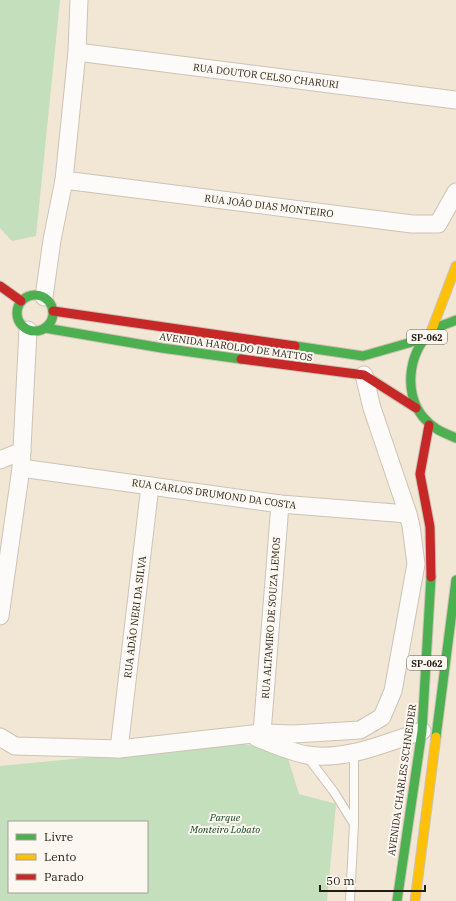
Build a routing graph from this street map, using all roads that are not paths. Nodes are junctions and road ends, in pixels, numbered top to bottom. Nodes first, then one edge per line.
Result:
1 (79, 0) edge
2 (77, 52) junction
3 (456, 100) edge
4 (64, 180) junction
5 (456, 192) edge
6 (456, 266) edge
7 (0, 286) edge
8 (21, 301) junction
9 (48, 304) junction
10 (6, 314) dead end
11 (456, 320) edge
12 (24, 327) junction
13 (45, 328) junction
14 (429, 335) junction
15 (364, 375) junction
16 (388, 390) junction
17 (372, 408) junction
18 (416, 408) junction
19 (429, 425) junction
20 (456, 438) edge
21 (22, 450) junction
22 (0, 460) edge
23 (21, 468) junction
24 (150, 486) junction
25 (280, 504) junction
26 (408, 514) junction
27 (456, 580) edge
28 (0, 616) edge
29 (422, 731) junction
30 (255, 733) junction
31 (0, 737) edge
32 (119, 749) junction
33 (354, 753) junction
34 (306, 755) junction
35 (354, 824) junction
36 (350, 901) edge
37 (397, 901) edge
38 (415, 901) edge

1 - 2 street
2 - 3 street, RUA DOUTOR CELSO CHARURI
2 - 4 street
4 - 5 street, RUA JOÃO DIAS MONTEIRO
4 - 9 street
6 - 14 main road, SP-062
7 - 8 main road
8 - 9 main road
8 - 12 main road
9 - 13 main road
9 - 14 main road, AVENIDA HAROLDO DE MATTOS
10 - 12 main road
11 - 14 main road, SP-062
12 - 13 main road
12 - 21 street
13 - 15 main road, AVENIDA HAROLDO DE MATTOS
14 - 18 main road, SP-062
15 - 16 main road, AVENIDA HAROLDO DE MATTOS
15 - 17 street
16 - 17 street
16 - 18 main road, AVENIDA HAROLDO DE MATTOS
17 - 26 street
18 - 19 main road, SP-062
19 - 20 main road, SP-062
19 - 29 main road, AVENIDA CHARLES SCHNEIDER / SP-062
21 - 22 street
21 - 23 street
23 - 24 street, RUA CARLOS DRUMOND DA COSTA
23 - 28 street
24 - 25 street, RUA CARLOS DRUMOND DA COSTA
24 - 32 street, RUA ADÃO NERI DA SILVA
25 - 26 street, RUA CARLOS DRUMOND DA COSTA
25 - 30 street, RUA ALTAMIRO DE SOUZA LEMOS
26 - 30 street
27 - 38 main road, SP-062
29 - 33 street
29 - 37 main road, AVENIDA CHARLES SCHNEIDER / SP-062
30 - 32 street
30 - 34 street
31 - 32 street
33 - 34 street
33 - 35 lane
34 - 35 lane
35 - 36 lane

